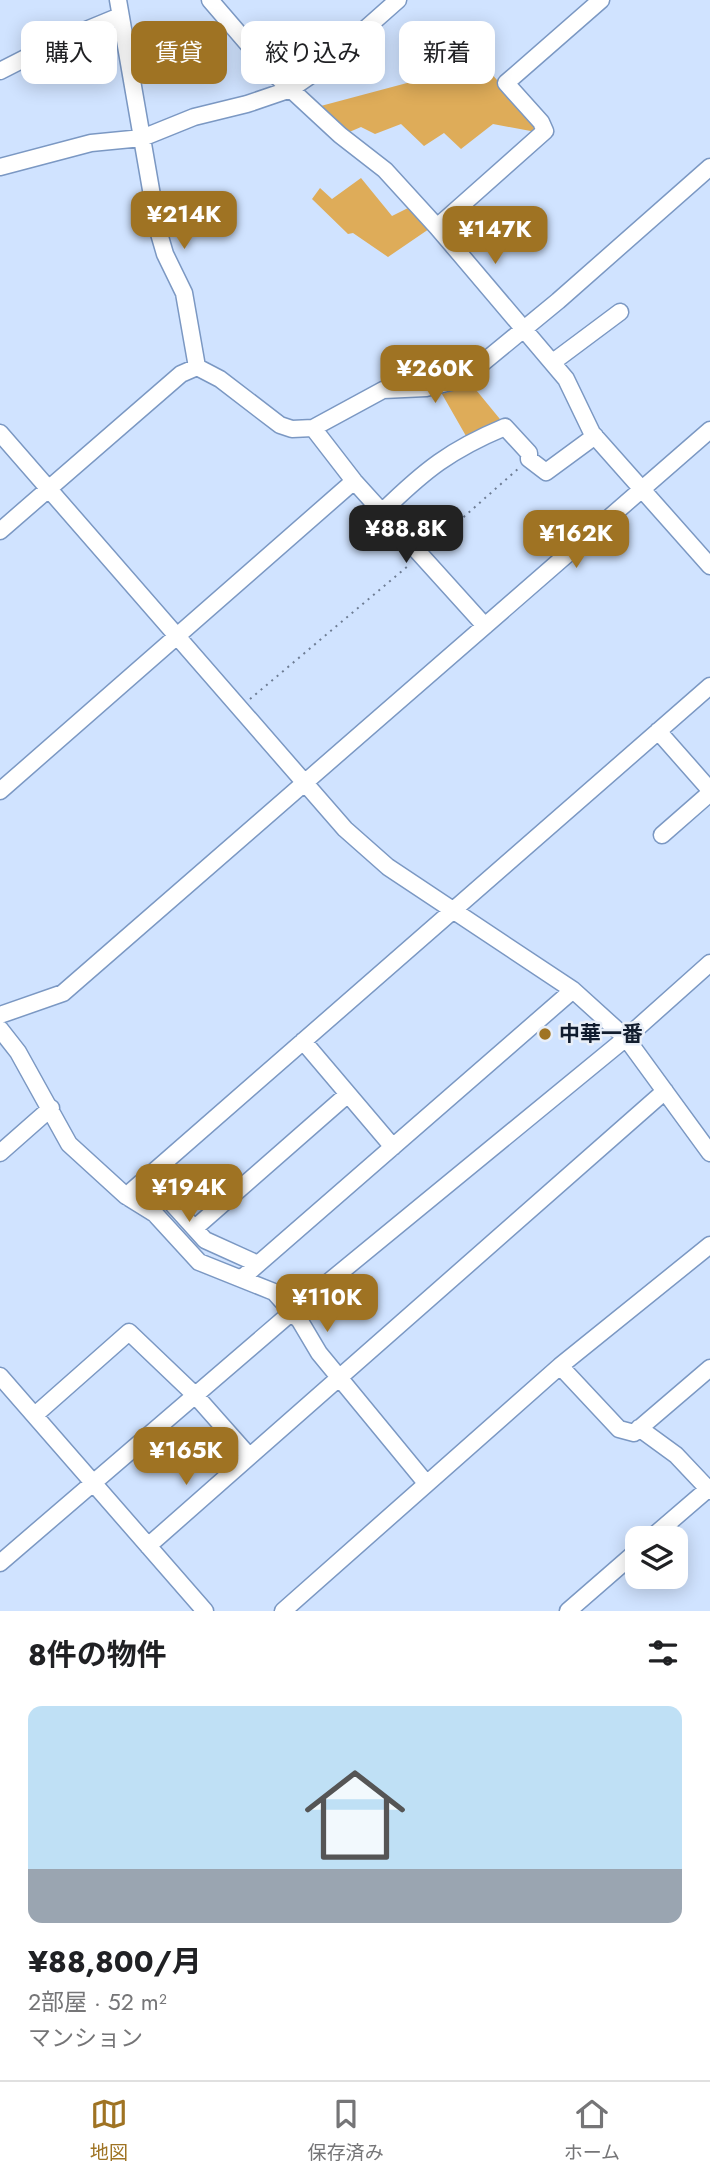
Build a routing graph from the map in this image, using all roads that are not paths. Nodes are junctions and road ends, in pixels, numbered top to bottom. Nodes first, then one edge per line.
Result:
1 (209, 0) edge
2 (398, 0) edge
3 (601, 0) edge
4 (119, 8) edge
5 (0, 71) edge
6 (291, 89) junction
7 (142, 138) junction
8 (0, 167) edge
9 (710, 167) edge
10 (437, 227) junction
11 (620, 312) dead end
12 (526, 328) junction
13 (553, 362) junction
14 (197, 367) junction
15 (313, 428) junction
16 (710, 430) edge
17 (0, 433) edge
18 (595, 436) junction
19 (354, 481) junction
20 (643, 487) junction
21 (50, 488) junction
22 (383, 511) junction
23 (0, 531) edge
24 (710, 566) edge
25 (485, 626) junction
26 (176, 637) junction
27 (710, 686) edge
28 (658, 731) junction
29 (304, 784) junction
30 (0, 791) edge
31 (710, 792) edge
32 (662, 835) dead end
33 (453, 911) junction
34 (710, 963) edge
35 (573, 990) junction
36 (0, 1015) edge
37 (0, 1029) edge
38 (626, 1038) junction
39 (303, 1041) junction
40 (665, 1091) junction
41 (348, 1094) junction
42 (51, 1108) junction
43 (393, 1146) junction
44 (0, 1153) edge
45 (710, 1153) edge
46 (145, 1181) junction
47 (126, 1196) junction
48 (195, 1228) junction
49 (710, 1245) edge
50 (258, 1264) junction
51 (242, 1278) junction
52 (292, 1312) junction
53 (560, 1366) junction
54 (710, 1368) edge
55 (0, 1376) edge
56 (339, 1378) junction
57 (195, 1395) junction
58 (34, 1415) junction
59 (639, 1428) junction
60 (249, 1456) junction
61 (94, 1482) junction
62 (426, 1483) junction
63 (709, 1490) edge
64 (666, 1526) edge
65 (148, 1546) junction
66 (625, 1561) edge
67 (0, 1563) edge
68 (205, 1611) edge
69 (283, 1611) edge
70 (568, 1611) edge

1 - 6 street
2 - 6 street
3 - 10 street
4 - 5 street
4 - 7 street
6 - 7 street
6 - 10 street
7 - 8 street
7 - 14 street
9 - 12 street
10 - 12 street
11 - 13 street
12 - 13 street
12 - 15 street
13 - 18 street
14 - 15 street
14 - 21 street
15 - 19 street
16 - 20 street
17 - 21 street
18 - 20 street
18 - 22 street
19 - 22 street
19 - 26 street
20 - 24 street
20 - 25 street
21 - 23 street
21 - 26 street
22 - 25 street
25 - 29 street
26 - 29 street
26 - 30 street
27 - 28 street
28 - 31 street
28 - 33 street
29 - 33 street
29 - 36 street
31 - 32 street
33 - 35 street
33 - 39 street
34 - 38 street
35 - 38 street
35 - 43 street
37 - 42 street
38 - 40 street
38 - 52 street
39 - 41 street
39 - 46 street
40 - 45 street
40 - 56 street
41 - 43 street
41 - 48 street
42 - 44 street
42 - 47 street
43 - 50 street
46 - 47 street
46 - 48 street
47 - 51 street
48 - 50 street
49 - 53 street
50 - 51 street
51 - 52 street
52 - 56 street
52 - 57 street
53 - 59 street
53 - 62 street
54 - 59 street
55 - 58 street
56 - 60 street
56 - 62 street
57 - 58 street
57 - 60 street
57 - 61 street
58 - 61 street
59 - 63 street
60 - 65 street
61 - 65 street
61 - 67 street
62 - 69 street
63 - 64 street
65 - 68 street
66 - 70 street

